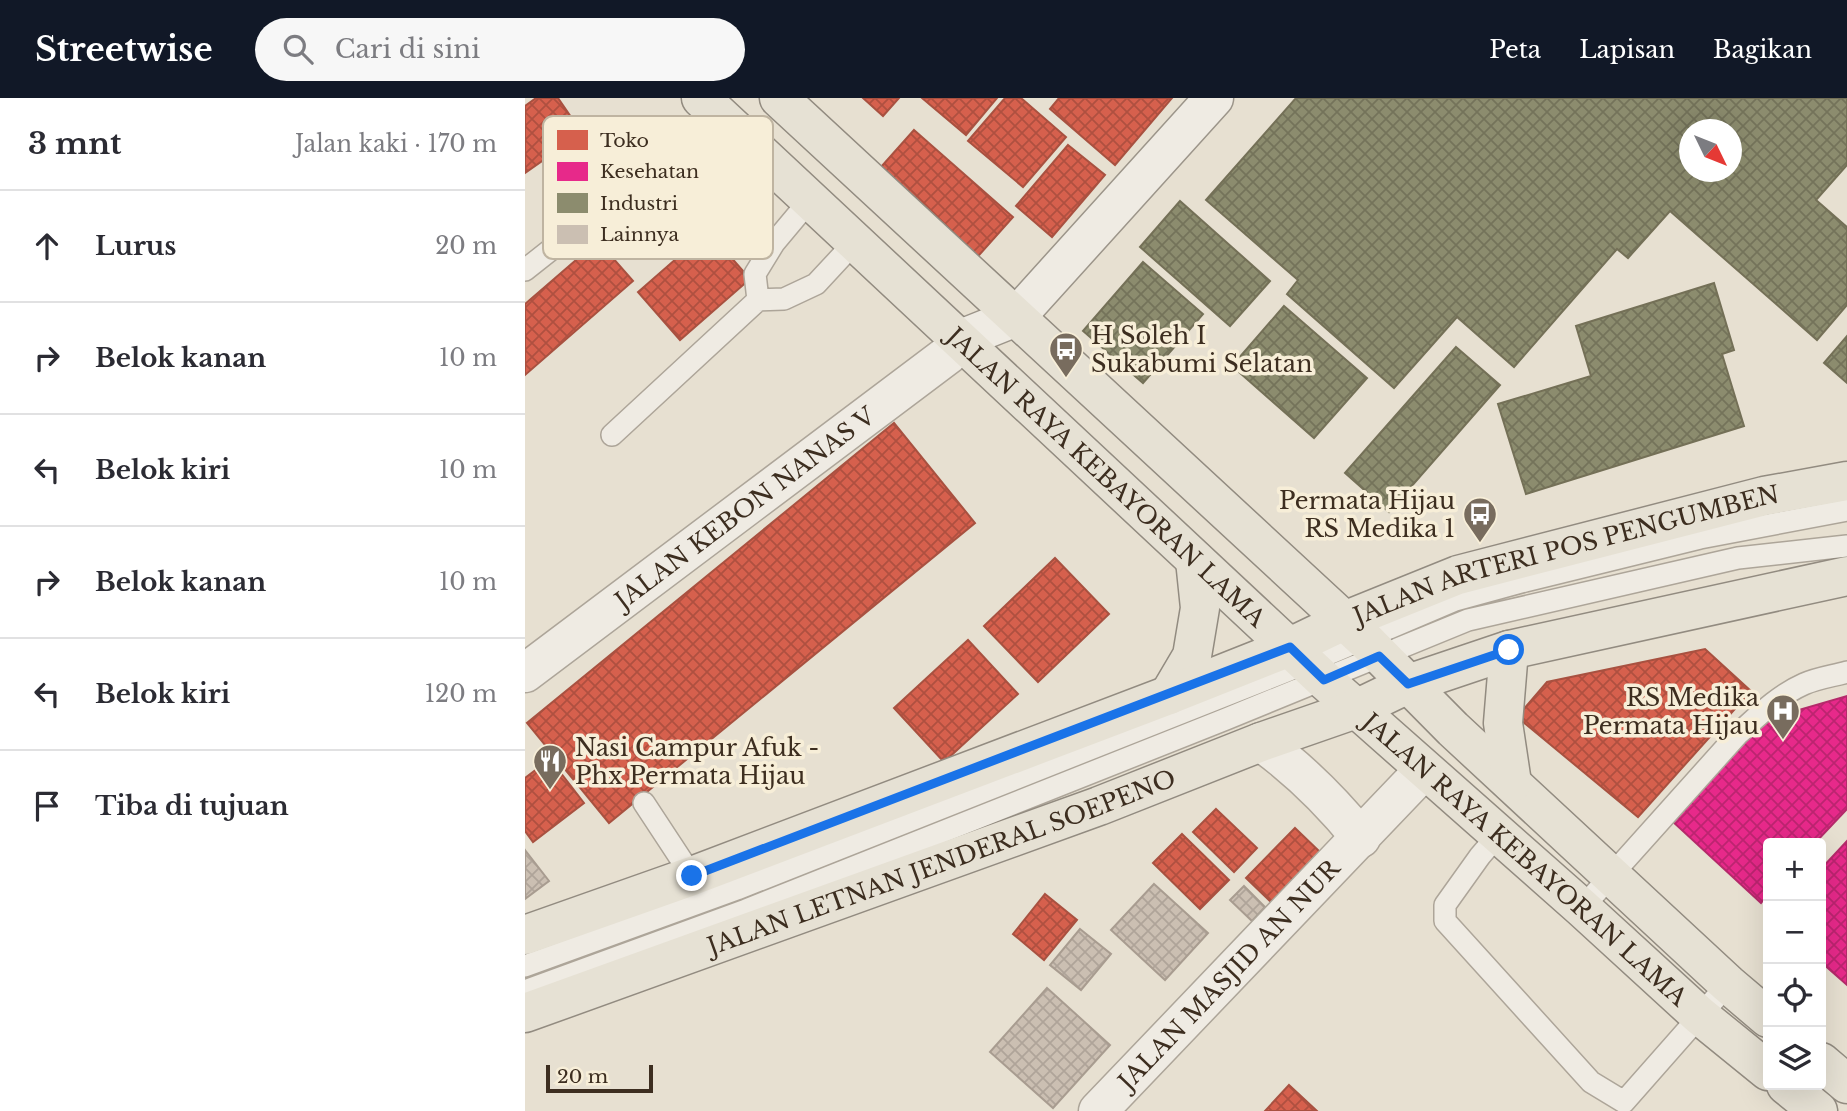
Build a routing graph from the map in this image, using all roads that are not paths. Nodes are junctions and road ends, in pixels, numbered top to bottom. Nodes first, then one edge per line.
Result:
1 (779, 98) edge
2 (1208, 100) edge
3 (720, 104) edge
4 (706, 116) edge
5 (773, 161) edge
6 (847, 161) junction
7 (810, 200) junction
8 (891, 202) junction
9 (855, 242) junction
10 (773, 243) edge
11 (543, 255) edge
12 (763, 259) edge
13 (525, 270) edge
14 (758, 300) junction
15 (1016, 317) junction
16 (961, 339) junction
17 (612, 435) dead end
18 (1181, 469) junction
19 (1847, 481) edge
20 (1142, 510) junction
21 (1847, 510) edge
22 (1847, 546) edge
23 (1195, 560) junction
24 (1847, 576) edge
25 (1362, 639) junction
26 (1509, 650) junction
27 (1307, 663) junction
28 (525, 673) edge
29 (1847, 673) edge
30 (1408, 684) junction
31 (1168, 695) junction
32 (1356, 709) junction
33 (1261, 742) junction
34 (1424, 770) junction
35 (1512, 783) junction
36 (644, 803) dead end
37 (1498, 835) junction
38 (1361, 838) junction
39 (1613, 875) junction
40 (692, 876) junction
41 (1583, 908) junction
42 (525, 935) edge
43 (525, 966) edge
44 (1728, 984) junction
45 (525, 991) edge
46 (525, 1013) edge
47 (1763, 1014) edge
48 (1699, 1015) junction
49 (1826, 1066) edge
50 (1763, 1067) edge
51 (1847, 1084) edge
52 (1792, 1090) edge
53 (1620, 1107) edge
54 (1098, 1111) edge
55 (1818, 1111) edge

1 - 6 main road, JALAN RAYA KEBAYORAN LAMA
2 - 15 street
3 - 4 lane
5 - 7 main road, JALAN RAYA KEBAYORAN LAMA
6 - 7 main road
6 - 8 main road, JALAN RAYA KEBAYORAN LAMA
7 - 9 main road, JALAN RAYA KEBAYORAN LAMA
7 - 10 lane
8 - 9 main road
8 - 15 main road, JALAN RAYA KEBAYORAN LAMA
9 - 14 lane
9 - 16 main road, JALAN RAYA KEBAYORAN LAMA
11 - 13 lane
12 - 14 lane
14 - 17 lane
15 - 16 street
15 - 18 main road, JALAN RAYA KEBAYORAN LAMA
16 - 20 main road, JALAN RAYA KEBAYORAN LAMA
16 - 28 street, JALAN KEBON NANAS V
18 - 20 main road
18 - 25 main road, JALAN RAYA KEBAYORAN LAMA
19 - 25 main road, JALAN ARTERI POS PENGUMBEN
20 - 23 main road, JALAN RAYA KEBAYORAN LAMA
21 - 25 lane
22 - 25 lane
23 - 27 main road, JALAN RAYA KEBAYORAN LAMA
23 - 31 main road
24 - 26 main road
25 - 27 main road, JALAN ARTERI POS PENGUMBEN
25 - 27 lane
25 - 30 main road, JALAN RAYA KEBAYORAN LAMA
26 - 30 main road
26 - 35 main road
27 - 31 main road
27 - 32 main road, JALAN RAYA KEBAYORAN LAMA
27 - 43 lane
27 - 45 lane
29 - 39 lane
30 - 32 main road
30 - 35 main road, JALAN RAYA KEBAYORAN LAMA
31 - 40 main road
32 - 33 main road, JALAN LETNAN JENDERAL SOEPENO
32 - 34 main road, JALAN RAYA KEBAYORAN LAMA
33 - 38 street, JALAN MASJID AN NUR
33 - 46 main road, JALAN LETNAN JENDERAL SOEPENO
34 - 37 main road, JALAN RAYA KEBAYORAN LAMA
34 - 38 street, JALAN MASJID AN NUR
35 - 39 main road, JALAN RAYA KEBAYORAN LAMA
36 - 40 lane
37 - 41 main road, JALAN RAYA KEBAYORAN LAMA
37 - 53 lane
38 - 54 street, JALAN MASJID AN NUR
39 - 41 lane
39 - 44 main road, JALAN RAYA KEBAYORAN LAMA
40 - 42 main road
41 - 48 main road, JALAN RAYA KEBAYORAN LAMA
44 - 47 main road, JALAN RAYA KEBAYORAN LAMA
44 - 48 lane
48 - 50 main road, JALAN RAYA KEBAYORAN LAMA
48 - 53 lane
49 - 51 main road
52 - 55 main road

